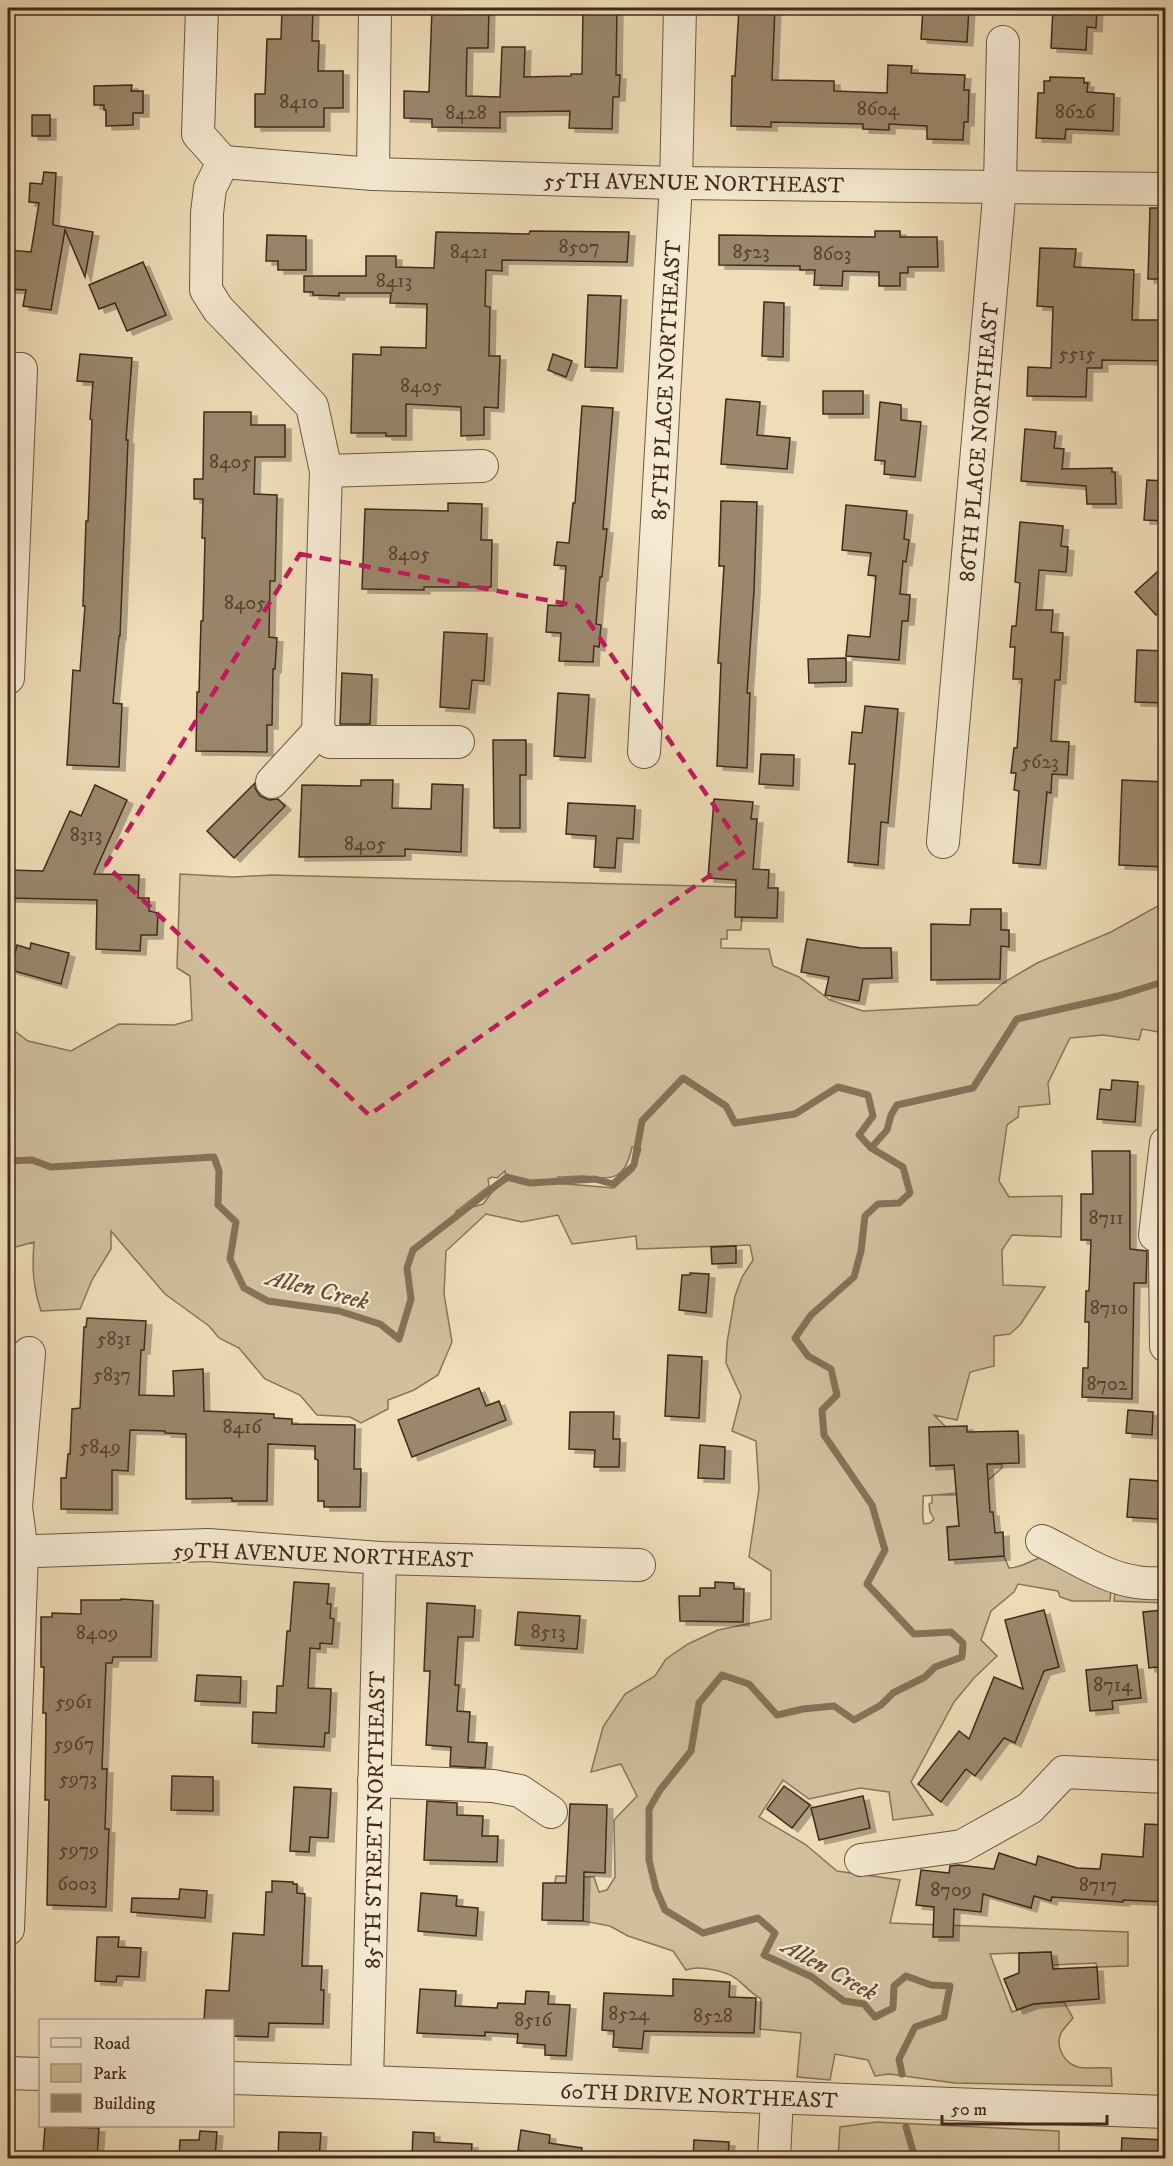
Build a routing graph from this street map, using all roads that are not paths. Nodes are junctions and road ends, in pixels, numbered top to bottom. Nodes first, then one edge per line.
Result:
1 (202, 8) edge
2 (375, 8) edge
3 (680, 8) edge
4 (1004, 42) dead end
5 (223, 162) junction
6 (374, 174) junction
7 (676, 183) junction
8 (1000, 186) junction
9 (1166, 189) edge
10 (14, 369) edge
11 (482, 466) dead end
12 (326, 471) junction
13 (8, 678) edge
14 (318, 732) junction
15 (458, 742) dead end
16 (644, 752) dead end
17 (272, 783) dead end
18 (943, 842) dead end
19 (1166, 1143) edge
20 (1160, 1244) edge
21 (1166, 1346) edge
22 (29, 1353) dead end
23 (1042, 1541) dead end
24 (15, 1552) edge
25 (380, 1558) junction
26 (639, 1565) dead end
27 (1166, 1583) edge
28 (1166, 1777) edge
29 (374, 1781) junction
30 (551, 1812) dead end
31 (861, 1860) dead end
32 (8, 1929) edge
33 (8, 2073) edge
34 (39, 2074) edge
35 (234, 2078) edge
36 (367, 2082) junction
37 (777, 2098) junction
38 (1166, 2112) edge
39 (774, 2158) edge

1 - 5 street
2 - 6 street
3 - 7 street, 85TH PLACE NORTHEAST
4 - 8 street, 86TH PLACE NORTHEAST
5 - 6 street, 55TH AVENUE NORTHEAST
5 - 12 street
6 - 7 street, 55TH AVENUE NORTHEAST
7 - 8 street, 55TH AVENUE NORTHEAST
7 - 16 street, 85TH PLACE NORTHEAST
8 - 9 street, 55TH AVENUE NORTHEAST
8 - 18 street, 86TH PLACE NORTHEAST
10 - 13 street
11 - 12 street
12 - 14 street
14 - 15 street
14 - 17 street
19 - 20 street
20 - 21 street
22 - 24 street
23 - 27 street
24 - 25 street, 59TH AVENUE NORTHEAST
24 - 32 street
25 - 26 street, 59TH AVENUE NORTHEAST
25 - 29 street, 85TH STREET NORTHEAST
28 - 31 street
29 - 30 street
29 - 36 street, 85TH STREET NORTHEAST
33 - 34 street
35 - 36 street, 60TH DRIVE NORTHEAST
36 - 37 street, 60TH DRIVE NORTHEAST
37 - 38 street, 60TH DRIVE NORTHEAST
37 - 39 street

